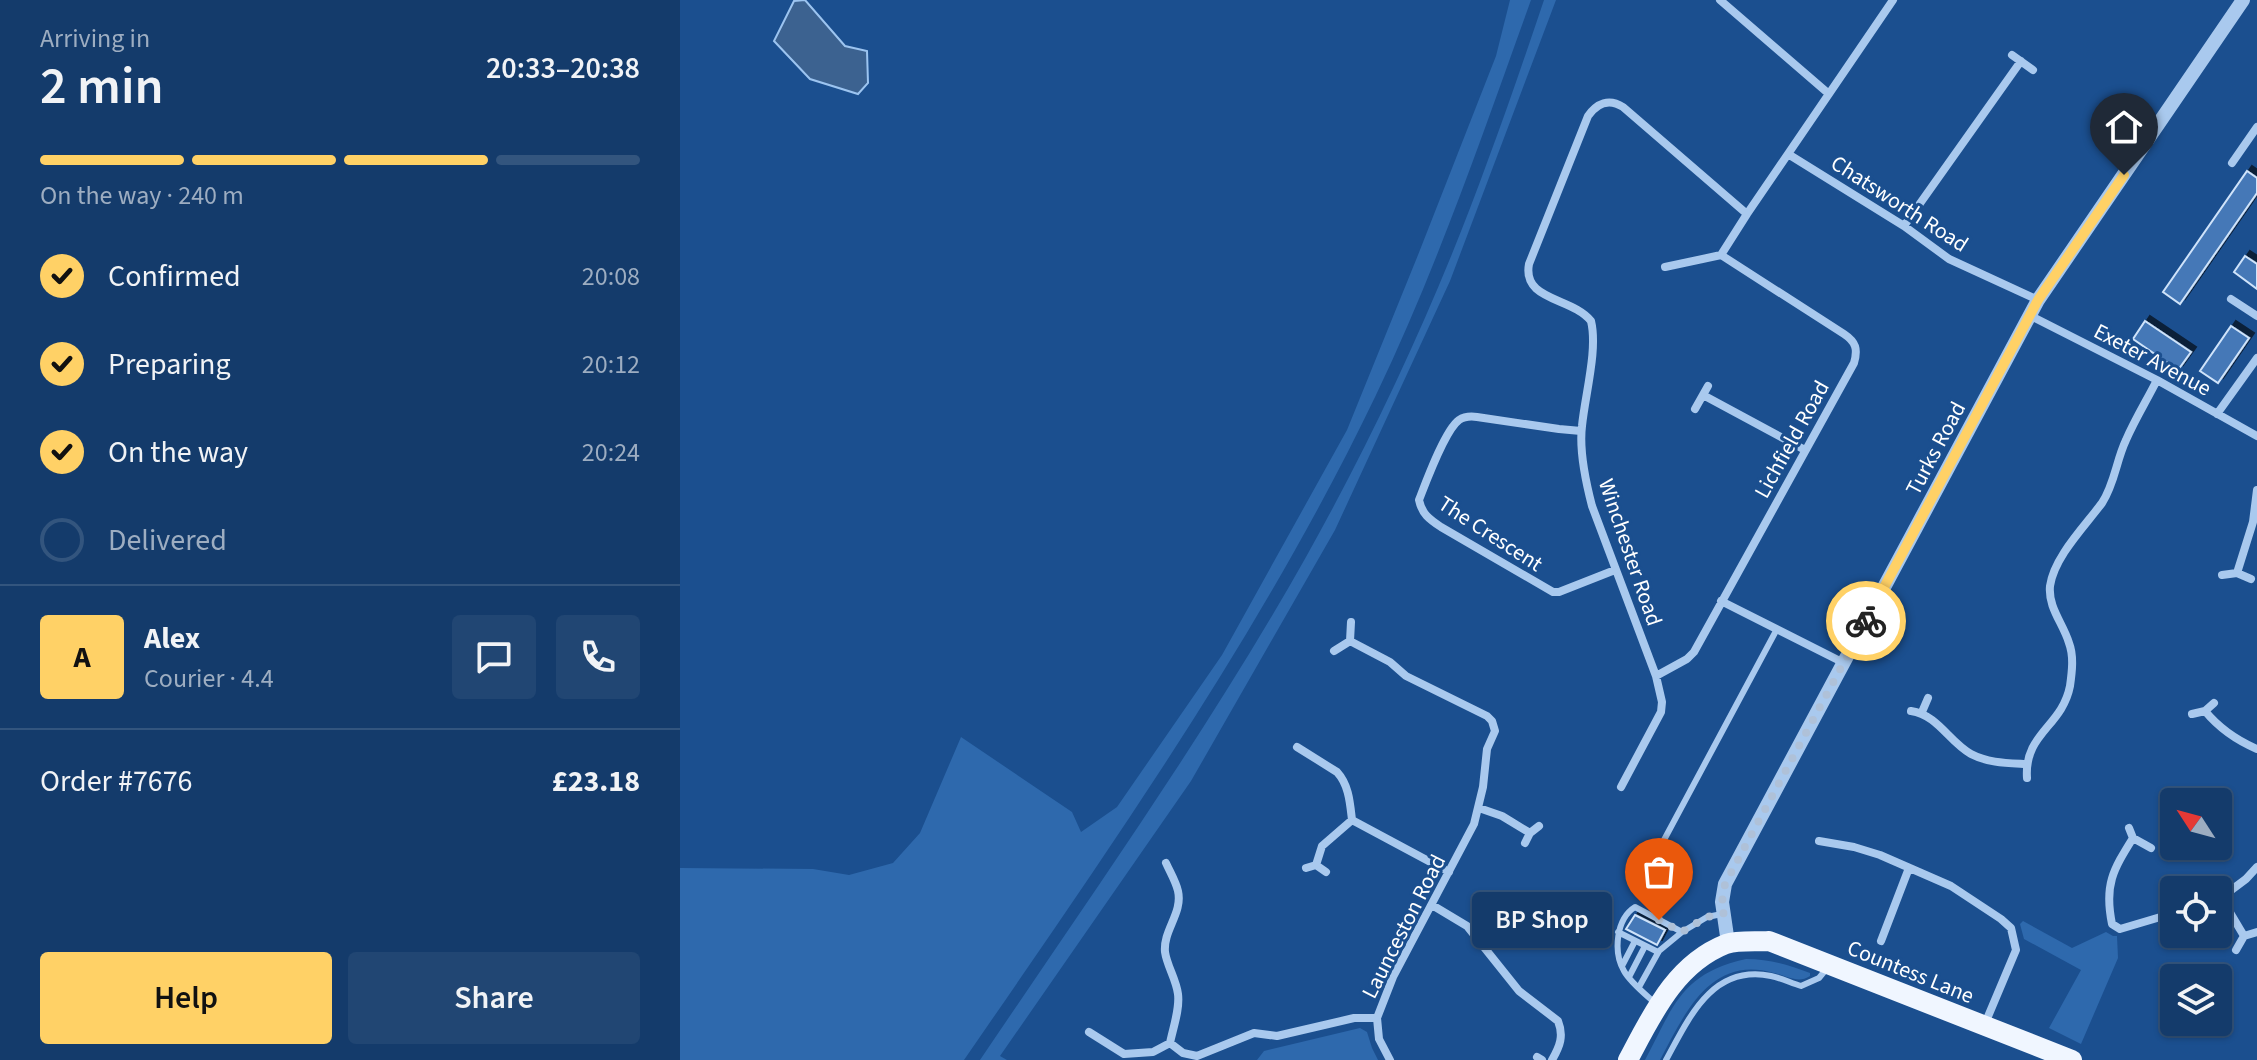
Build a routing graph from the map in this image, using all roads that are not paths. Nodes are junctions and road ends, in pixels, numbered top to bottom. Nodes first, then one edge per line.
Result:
1 (1720, 0) edge
2 (1893, 0) edge
3 (2243, 0) edge
4 (2012, 55) dead end
5 (2021, 61) junction
6 (2033, 70) dead end
7 (1829, 94) junction
8 (2257, 127) edge
9 (1788, 154) junction
10 (2232, 163) dead end
11 (1747, 214) junction
12 (1904, 226) junction
13 (1721, 255) junction
14 (1665, 267) dead end
15 (2231, 299) dead end
16 (2038, 300) junction
17 (2031, 316) junction
18 (2257, 316) edge
19 (2257, 358) edge
20 (2157, 380) junction
21 (1708, 386) dead end
22 (1703, 395) junction
23 (1695, 409) dead end
24 (2217, 414) junction
25 (1581, 431) junction
26 (2257, 436) edge
27 (1805, 450) junction
28 (2257, 490) edge
29 (1615, 570) junction
30 (2237, 573) junction
31 (2222, 575) dead end
32 (2251, 579) dead end
33 (1721, 601) junction
34 (1351, 622) dead end
35 (1777, 629) junction
36 (1350, 641) junction
37 (1334, 651) dead end
38 (1844, 663) junction
39 (1656, 676) junction
40 (1928, 698) dead end
41 (2214, 703) dead end
42 (1911, 711) dead end
43 (2205, 711) junction
44 (1922, 712) junction
45 (2192, 714) dead end
46 (1297, 747) dead end
47 (2257, 749) edge
48 (1315, 758) junction
49 (2026, 764) junction
50 (1308, 769) dead end
51 (2027, 778) dead end
52 (1621, 787) dead end
53 (1479, 808) junction
54 (1352, 820) junction
55 (1539, 826) dead end
56 (2129, 828) dead end
57 (1530, 833) junction
58 (1841, 833) dead end
59 (2133, 838) junction
60 (1819, 841) dead end
61 (1525, 843) dead end
62 (1839, 844) junction
63 (1642, 847) dead end
64 (2151, 848) dead end
65 (1166, 863) dead end
66 (1316, 865) junction
67 (2257, 867) edge
68 (1306, 868) dead end
69 (1909, 868) junction
70 (1326, 872) dead end
71 (1449, 872) junction
72 (1186, 880) dead end
73 (1175, 884) junction
74 (2232, 889) edge
75 (1432, 905) junction
76 (1724, 913) junction
77 (2160, 917) edge
78 (2232, 918) edge
79 (1618, 932) junction
80 (1682, 932) junction
81 (2257, 932) edge
82 (2244, 936) junction
83 (1635, 941) junction
84 (1881, 941) dead end
85 (1728, 943) junction
86 (1645, 946) junction
87 (2236, 950) dead end
88 (1658, 952) junction
89 (1831, 964) junction
90 (1622, 966) junction
91 (1629, 977) junction
92 (1639, 987) junction
93 (1658, 1005) junction
94 (1377, 1018) junction
95 (1984, 1027) junction
96 (1105, 1029) dead end
97 (1089, 1032) dead end
98 (1099, 1039) junction
99 (1170, 1043) junction
100 (1390, 1060) edge
101 (1552, 1060) edge
102 (1628, 1060) edge
103 (1666, 1060) edge
104 (2072, 1060) edge

1 - 7 street
2 - 7 street
3 - 16 street, Turks Road
4 - 5 street
5 - 6 street
5 - 12 street
7 - 9 street
8 - 10 street
9 - 11 street
9 - 12 street, Chatsworth Road
11 - 13 street
11 - 25 street, Winchester Road
12 - 16 street, Chatsworth Road
13 - 14 street
13 - 27 street, Lichfield Road
15 - 18 street
16 - 17 street, Turks Road
17 - 20 street, Exeter Avenue
17 - 38 street, Turks Road
19 - 24 street
20 - 24 street, Exeter Avenue
20 - 49 street
21 - 22 street
22 - 23 street
22 - 27 street
24 - 26 street, Exeter Avenue
25 - 29 street, Winchester Road
25 - 29 street, The Crescent
27 - 33 street, Lichfield Road
28 - 30 street
29 - 39 street, Winchester Road
30 - 31 street
30 - 32 street
33 - 35 street
33 - 39 street, Lichfield Road
34 - 36 street
35 - 38 street
35 - 63 lane
36 - 37 street
36 - 53 street, Launceston Road
38 - 76 street, Turks Road
39 - 52 street, Winchester Road
40 - 44 street
41 - 43 street
42 - 44 street
43 - 45 street
43 - 47 street
44 - 49 street
46 - 48 street
48 - 50 street
48 - 54 street
49 - 51 street
53 - 57 street
53 - 71 street, Launceston Road
54 - 66 street
54 - 71 street
55 - 57 street
56 - 59 street
57 - 61 street
58 - 62 street
59 - 64 street
59 - 77 street
60 - 62 street
62 - 69 street
65 - 73 street
66 - 68 street
66 - 70 street
67 - 74 street
69 - 84 street
69 - 95 street
71 - 75 street, Launceston Road
72 - 73 street
73 - 99 street
75 - 94 street, Launceston Road
75 - 101 street
76 - 80 lane
76 - 85 street, Turks Road
78 - 82 street
79 - 80 lane
79 - 83 lane
79 - 90 lane
80 - 88 lane
81 - 82 street
82 - 87 street
83 - 86 lane
83 - 90 lane
85 - 89 main road, Countess Lane
85 - 93 main road
86 - 88 lane
86 - 91 lane
88 - 92 lane
89 - 95 main road, Countess Lane
89 - 103 lane
90 - 91 lane
91 - 92 lane
92 - 93 lane
93 - 102 main road
94 - 99 street
94 - 100 street, Launceston Road
95 - 104 main road, Countess Lane
96 - 98 street
97 - 98 street
98 - 99 street

